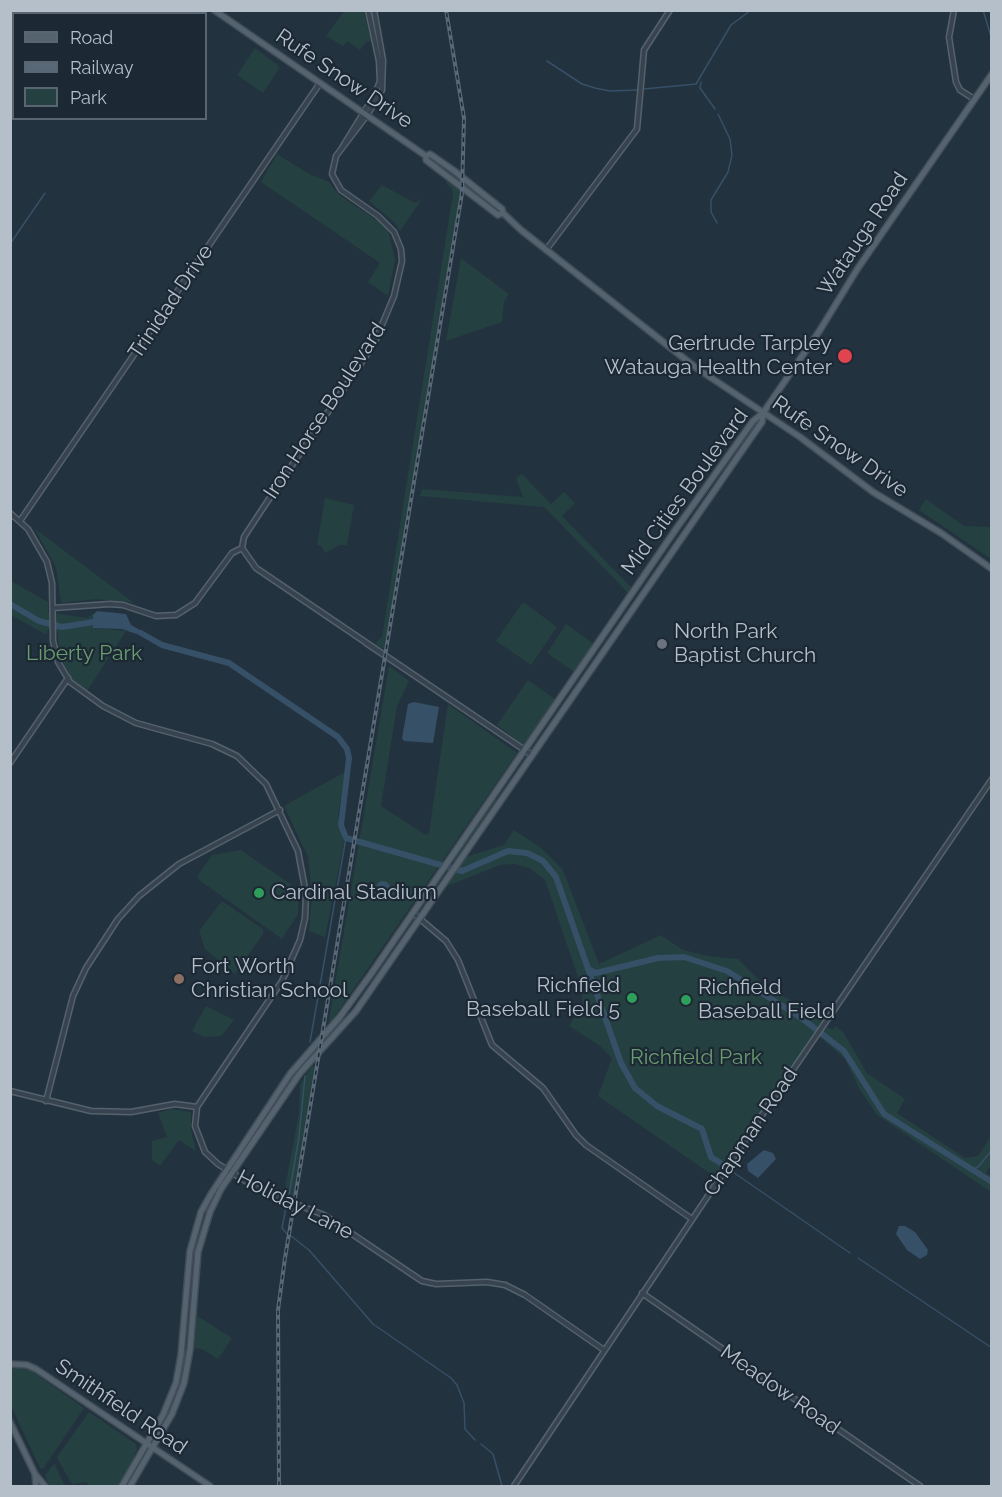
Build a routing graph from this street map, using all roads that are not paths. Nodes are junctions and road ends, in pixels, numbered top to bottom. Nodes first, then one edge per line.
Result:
1 (214, 10) edge
2 (368, 10) edge
3 (374, 10) edge
4 (670, 10) edge
5 (954, 10) edge
6 (992, 74) edge
7 (321, 82) junction
8 (974, 99) junction
9 (366, 113) junction
10 (546, 250) junction
11 (763, 413) junction
12 (10, 513) edge
13 (21, 521) junction
14 (242, 548) junction
15 (992, 569) edge
16 (621, 609) junction
17 (52, 611) junction
18 (628, 614) junction
19 (68, 678) junction
20 (525, 751) junction
21 (531, 755) junction
22 (10, 763) edge
23 (992, 779) edge
24 (280, 810) junction
25 (413, 913) junction
26 (420, 918) junction
27 (10, 1091) edge
28 (46, 1101) junction
29 (197, 1107) junction
30 (255, 1126) junction
31 (262, 1130) junction
32 (226, 1170) junction
33 (232, 1173) junction
34 (692, 1218) junction
35 (642, 1293) junction
36 (604, 1350) junction
37 (10, 1364) edge
38 (10, 1422) edge
39 (146, 1443) junction
40 (152, 1447) junction
41 (35, 1474) junction
42 (36, 1486) edge
43 (45, 1486) edge
44 (122, 1486) edge
45 (130, 1486) edge
46 (210, 1486) edge
47 (514, 1486) edge
48 (920, 1486) edge

1 - 7 main road, Rufe Snow Drive
2 - 9 street, Iron Horse Boulevard
3 - 9 street, Iron Horse Boulevard
4 - 10 street
5 - 8 street
6 - 8 main road, Watauga Road
7 - 9 main road, Rufe Snow Drive
7 - 13 street, Trinidad Drive
8 - 11 main road, Watauga Road
9 - 10 main road, Rufe Snow Drive
9 - 14 street, Iron Horse Boulevard
10 - 11 main road, Rufe Snow Drive
11 - 15 main road, Rufe Snow Drive
11 - 16 main road, Mid Cities Boulevard
11 - 18 main road, Mid Cities Boulevard
12 - 13 street
13 - 17 street
14 - 17 street
14 - 20 street
16 - 18 main road
16 - 20 main road, Mid Cities Boulevard
17 - 19 street
18 - 21 main road, Mid Cities Boulevard
19 - 22 street
19 - 24 street
20 - 21 street
20 - 25 main road, Mid Cities Boulevard
21 - 26 main road, Mid Cities Boulevard
23 - 34 street, Chapman Road
24 - 28 street
24 - 29 street
25 - 26 street
25 - 30 main road, Mid Cities Boulevard
26 - 31 main road, Mid Cities Boulevard
26 - 34 street
27 - 28 street
28 - 29 street
29 - 32 street, Holiday Lane
30 - 31 main road
30 - 32 main road, Mid Cities Boulevard
31 - 33 main road, Mid Cities Boulevard
32 - 33 street, Holiday Lane
32 - 39 main road, Mid Cities Boulevard
33 - 36 street, Holiday Lane
33 - 40 main road, Mid Cities Boulevard
34 - 35 street, Chapman Road
35 - 36 street, Chapman Road
35 - 48 street, Meadow Road
36 - 47 street, Chapman Road
37 - 39 main road, Smithfield Road
38 - 41 main road
39 - 40 main road, Smithfield Road
39 - 44 main road, Mid Cities Boulevard
40 - 45 main road, Mid Cities Boulevard
40 - 46 main road, Smithfield Road
41 - 42 main road
41 - 43 main road

